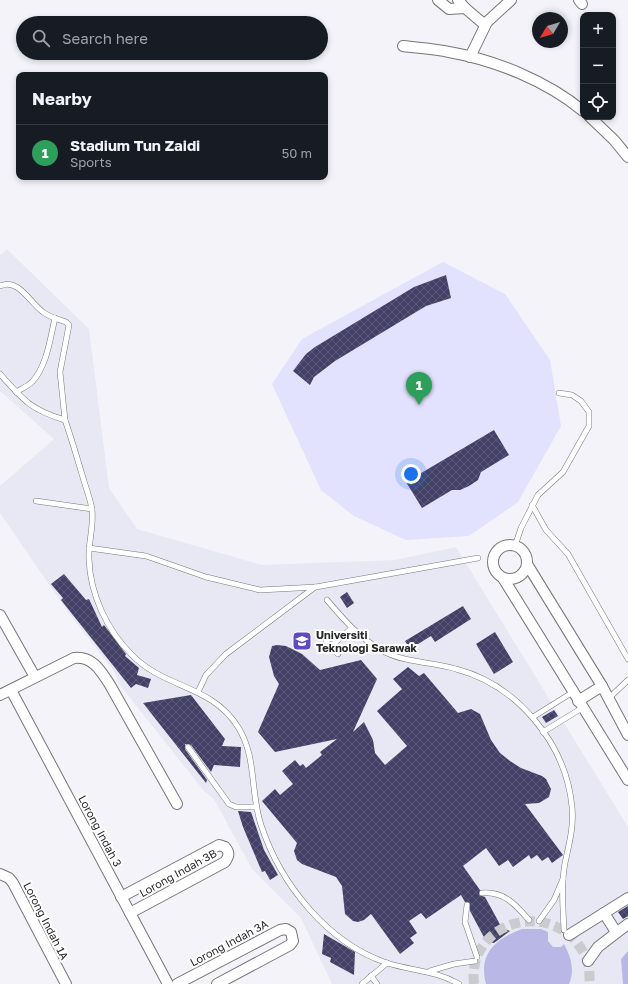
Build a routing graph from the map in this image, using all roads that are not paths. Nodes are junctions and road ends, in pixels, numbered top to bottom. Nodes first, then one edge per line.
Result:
1 (438, 0) edge
2 (458, 0) edge
3 (511, 0) edge
4 (465, 8) junction
5 (485, 25) junction
6 (403, 46) dead end
7 (470, 57) junction
8 (580, 109) edge
9 (593, 120) edge
10 (628, 157) edge
11 (0, 286) edge
12 (55, 318) junction
13 (0, 374) edge
14 (16, 392) junction
15 (559, 393) dead end
16 (66, 420) junction
17 (36, 501) dead end
18 (532, 505) junction
19 (92, 509) junction
20 (515, 546) junction
21 (89, 548) junction
22 (478, 558) dead end
23 (528, 564) junction
24 (503, 578) junction
25 (316, 587) junction
26 (327, 600) dead end
27 (0, 614) edge
28 (352, 628) junction
29 (326, 640) dead end
30 (331, 646) junction
31 (338, 654) dead end
32 (628, 659) edge
33 (35, 677) junction
34 (628, 680) edge
35 (602, 686) junction
36 (12, 690) junction
37 (198, 692) junction
38 (573, 692) junction
39 (0, 695) edge
40 (608, 699) junction
41 (580, 704) junction
42 (533, 717) junction
43 (543, 732) junction
44 (628, 735) edge
45 (188, 747) dead end
46 (628, 780) edge
47 (177, 804) dead end
48 (256, 807) junction
49 (0, 874) edge
50 (564, 875) junction
51 (482, 893) dead end
52 (122, 897) junction
53 (628, 898) edge
54 (467, 905) dead end
55 (130, 913) junction
56 (604, 913) junction
57 (529, 920) dead end
58 (538, 921) dead end
59 (628, 924) edge
60 (566, 932) joint
61 (616, 932) junction
62 (588, 961) dead end
63 (387, 963) junction
64 (430, 971) junction
65 (371, 976) junction
66 (66, 984) edge
67 (168, 984) edge
68 (177, 984) edge
69 (217, 984) edge
70 (362, 984) edge
71 (377, 984) edge
72 (459, 984) edge

1 - 4 street
2 - 4 street
3 - 5 street
4 - 5 street
5 - 7 street
6 - 7 street
7 - 8 street
9 - 10 street
11 - 12 lane
12 - 14 lane
12 - 16 lane
13 - 14 lane
14 - 16 lane
15 - 18 lane
16 - 19 lane
17 - 19 lane
18 - 20 lane
18 - 32 lane
19 - 21 lane
20 - 23 street
20 - 24 street
21 - 25 lane
21 - 37 lane
22 - 25 lane
23 - 24 street
23 - 35 street
24 - 38 street
25 - 37 lane
26 - 28 lane
27 - 33 street
28 - 30 lane
28 - 42 lane
29 - 30 lane
30 - 31 lane
33 - 36 street
33 - 47 street
34 - 40 lane
35 - 40 street
35 - 41 street
36 - 39 street
36 - 52 street, Lorong Indah 3
37 - 48 lane
38 - 41 street
38 - 42 lane
40 - 44 street
41 - 43 lane
41 - 46 street
42 - 43 lane
43 - 50 lane
45 - 48 lane
48 - 63 lane
49 - 66 street, Lorong Indah 1A
50 - 58 lane
50 - 60 lane
51 - 57 lane
52 - 55 street, Lorong Indah 3
52 - 55 street, Lorong Indah 3B
53 - 56 street
54 - 64 lane
55 - 67 street, Lorong Indah 3
56 - 60 street
56 - 61 street
59 - 61 street
61 - 62 street
63 - 64 lane
63 - 65 lane
64 - 72 lane
65 - 70 lane
65 - 71 lane
68 - 69 street, Lorong Indah 3A

